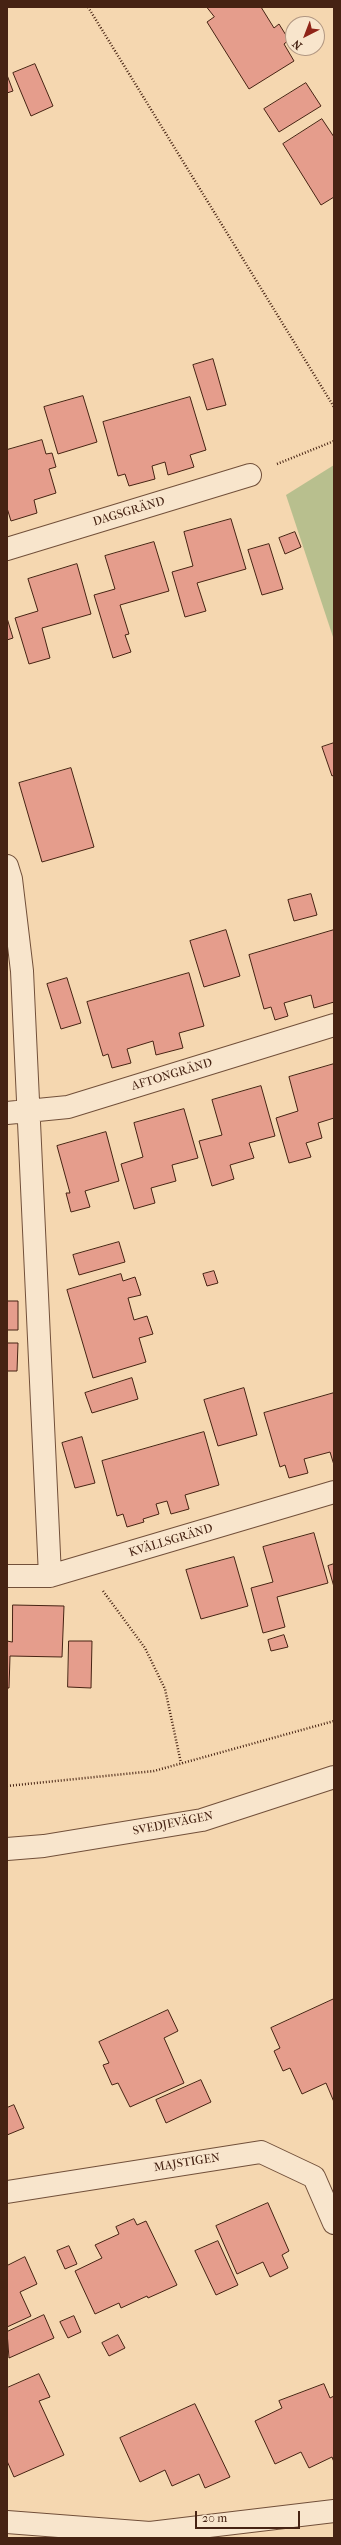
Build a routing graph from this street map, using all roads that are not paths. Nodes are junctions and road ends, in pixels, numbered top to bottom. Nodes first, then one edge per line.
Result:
1 (250, 475) road end
2 (7, 550) edge
3 (7, 866) edge
4 (334, 1025) edge
5 (28, 1111) junction
6 (7, 1112) edge
7 (334, 1492) edge
8 (7, 1576) edge
9 (50, 1576) junction
10 (334, 1776) edge
11 (7, 1850) edge
12 (7, 2192) edge
13 (334, 2223) edge
14 (334, 2511) edge
15 (7, 2522) edge

1 - 2 street, DAGSGRÄND
3 - 5 street
4 - 5 street, AFTONGRÄND
5 - 6 street, AFTONGRÄND
5 - 9 street
7 - 9 street, KVÄLLSGRÄND
8 - 9 street, KVÄLLSGRÄND
10 - 11 street, SVEDJEVÄGEN
12 - 13 street, MAJSTIGEN
14 - 15 street

